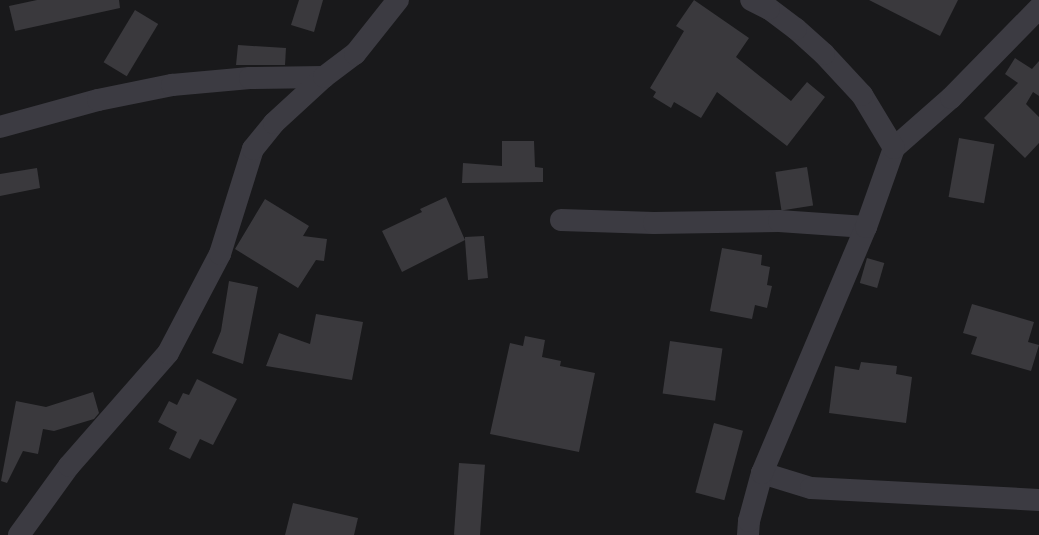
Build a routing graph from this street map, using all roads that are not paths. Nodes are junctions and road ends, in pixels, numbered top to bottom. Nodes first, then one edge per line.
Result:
1 (398, 0) edge
2 (751, 0) edge
3 (1039, 8) edge
4 (324, 77) junction
5 (0, 127) edge
6 (894, 148) junction
7 (561, 220) dead end
8 (866, 227) junction
9 (762, 473) junction
10 (1039, 500) edge
11 (19, 535) edge
12 (748, 535) edge

1 - 4 street
2 - 6 street
3 - 6 street
4 - 5 street
4 - 11 street
6 - 8 street
7 - 8 street
8 - 9 street
9 - 10 street
9 - 12 street

